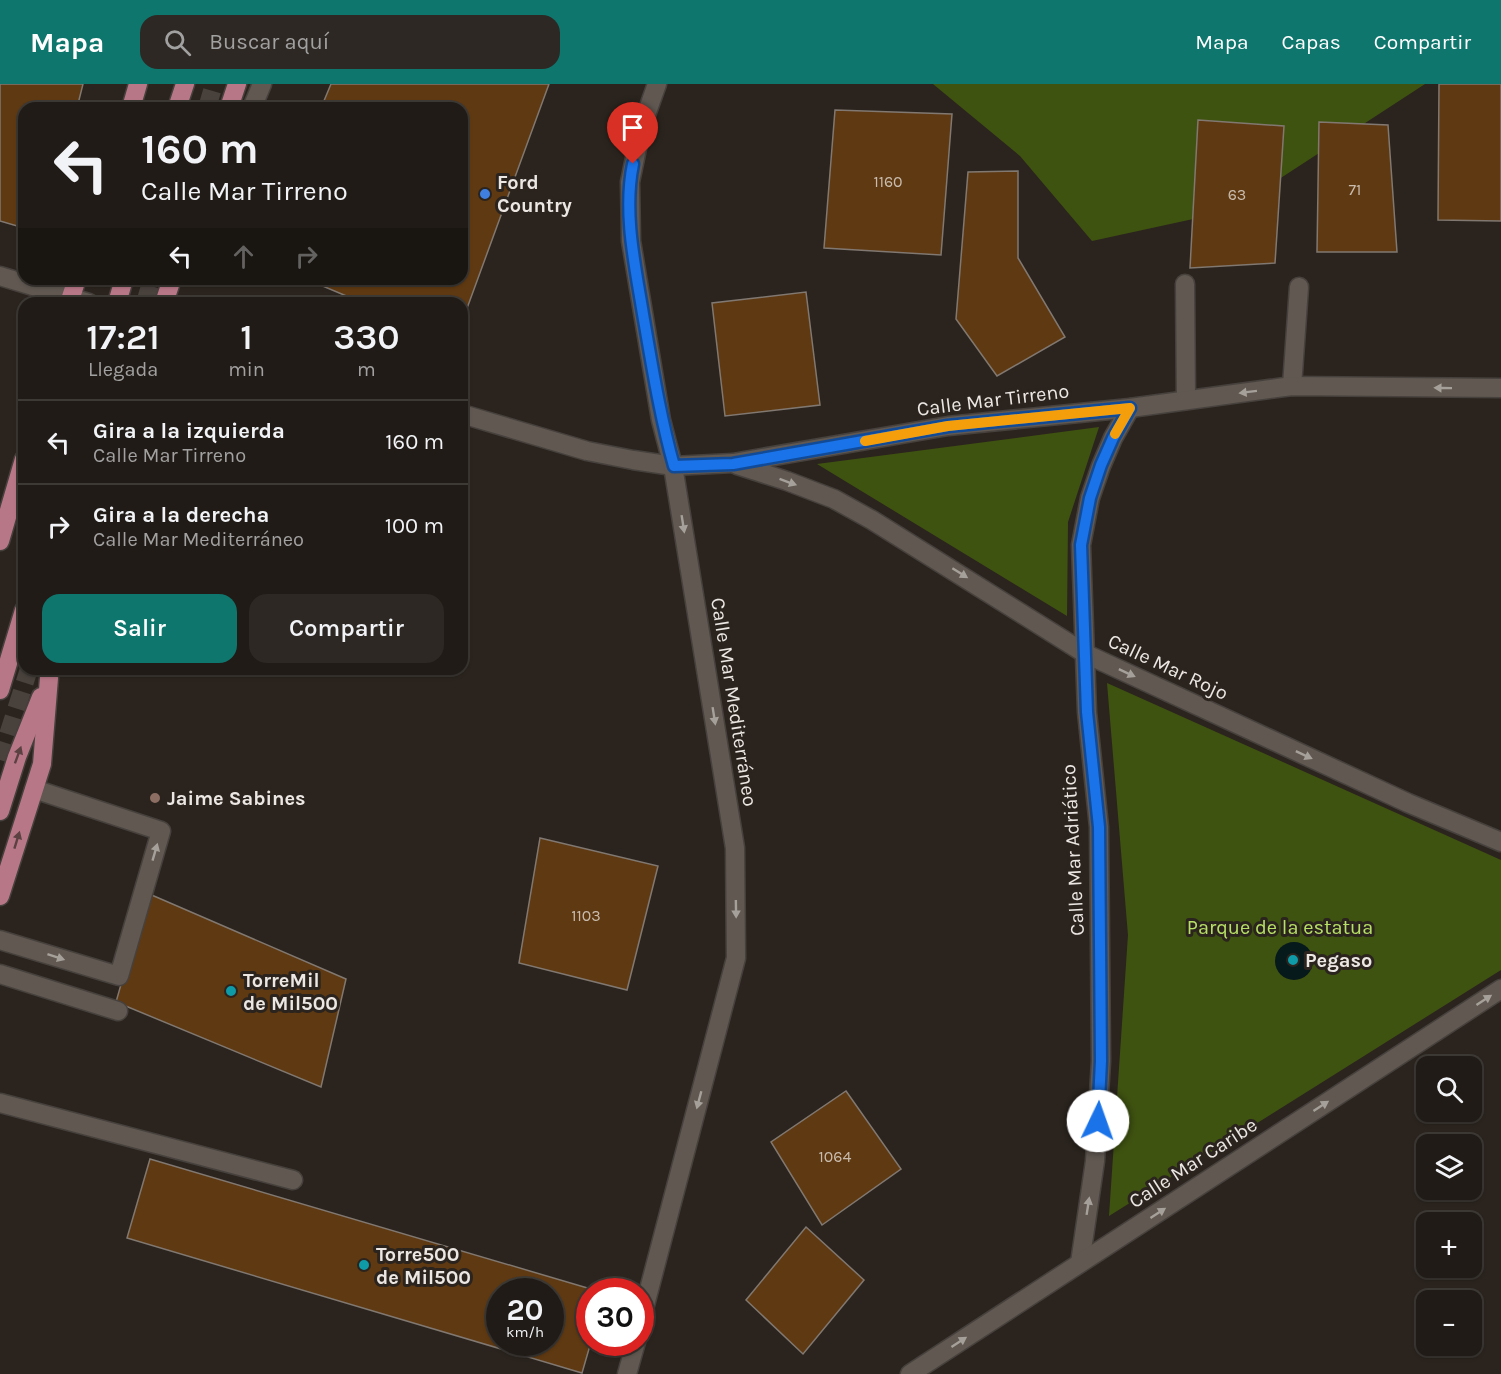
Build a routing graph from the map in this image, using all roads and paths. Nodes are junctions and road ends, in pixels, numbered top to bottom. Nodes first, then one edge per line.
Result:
1 (138, 84) edge
2 (185, 84) edge
3 (237, 84) edge
4 (262, 84) edge
5 (657, 84) edge
6 (133, 102) edge
7 (179, 102) edge
8 (231, 102) edge
9 (254, 102) edge
10 (0, 276) edge
11 (18, 282) edge
12 (1185, 284) dead end
13 (26, 285) edge
14 (1299, 287) dead end
15 (61, 297) edge
16 (1292, 386) junction
17 (1501, 388) edge
18 (1186, 400) junction
19 (1130, 408) junction
20 (468, 416) edge
21 (733, 464) junction
22 (674, 466) junction
23 (18, 479) edge
24 (2, 531) edge
25 (18, 630) edge
26 (1086, 654) junction
27 (49, 675) edge
28 (50, 675) edge
29 (0, 690) edge
30 (33, 789) junction
31 (0, 811) edge
32 (1501, 842) edge
33 (0, 896) edge
34 (0, 940) edge
35 (0, 974) edge
36 (1501, 989) edge
37 (118, 1011) dead end
38 (0, 1103) edge
39 (293, 1179) dead end
40 (1080, 1263) junction
41 (652, 1278) edge
42 (632, 1356) edge
43 (627, 1374) edge
44 (910, 1374) edge

1 - 6 main road
2 - 7 main road
3 - 8 main road
4 - 9 street
5 - 22 street, Calle Mar Mediterráneo
10 - 11 street
12 - 18 street
13 - 15 street
14 - 16 street
17 -> 16 street, Calle Mar Tirreno
16 -> 18 street, Calle Mar Tirreno
18 - 19 street, Calle Mar Tirreno
19 - 21 street, Calle Mar Tirreno
19 - 26 street, Calle Mar Adriático
20 - 22 street, Calle Mar Tirreno
21 - 22 street, Calle Mar Tirreno
21 -> 26 street, Calle Mar Rojo
22 -> 41 street, Calle Mar Mediterráneo
23 - 24 main road
25 - 29 main road
26 -> 32 street, Calle Mar Rojo
40 -> 26 street, Calle Mar Adriático
31 -> 27 main road
28 - 30 main road
33 -> 30 main road
34 -> 30 street
35 - 37 street
40 -> 36 street, Calle Mar Caribe
38 - 39 street
44 -> 40 street, Calle Mar Caribe
42 - 43 street

